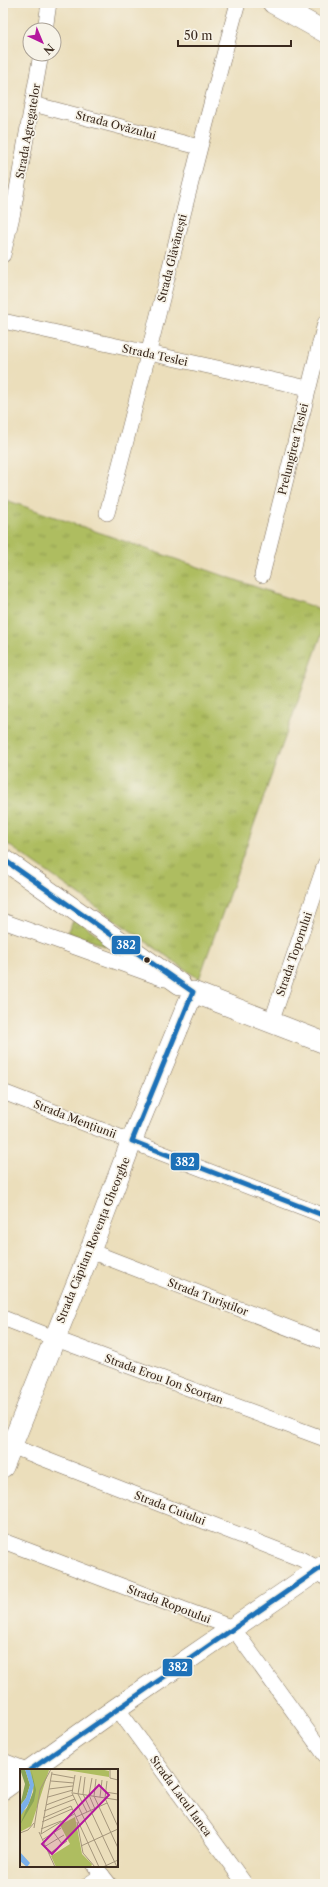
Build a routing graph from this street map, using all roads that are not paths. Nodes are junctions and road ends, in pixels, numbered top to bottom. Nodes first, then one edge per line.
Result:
1 (49, 3) edge
2 (238, 3) edge
3 (274, 3) edge
4 (45, 22) edge
5 (325, 32) edge
6 (40, 62) edge
7 (33, 104) junction
8 (199, 147) junction
9 (3, 255) edge
10 (3, 321) edge
11 (325, 323) edge
12 (148, 354) junction
13 (308, 388) junction
14 (107, 513) dead end
15 (262, 575) dead end
16 (3, 859) edge
17 (325, 864) edge
18 (3, 921) edge
19 (186, 988) junction
20 (271, 1023) junction
21 (325, 1043) edge
22 (3, 1092) edge
23 (132, 1141) junction
24 (325, 1216) edge
25 (90, 1251) junction
26 (3, 1318) edge
27 (54, 1338) junction
28 (325, 1342) edge
29 (325, 1439) edge
30 (11, 1446) junction
31 (3, 1467) edge
32 (3, 1541) edge
33 (323, 1571) edge
34 (233, 1628) junction
35 (117, 1708) junction
36 (325, 1755) edge
37 (3, 1764) edge
38 (31, 1769) edge
39 (20, 1771) edge
40 (20, 1777) edge
41 (3, 1789) edge
42 (102, 1875) edge
43 (89, 1884) edge
44 (245, 1884) edge

1 - 4 street
2 - 8 street, Strada Glăvănești
3 - 5 street
6 - 7 street, Strada Agregatelor
7 - 8 street, Strada Ovăzului
7 - 9 street, Strada Agregatelor
8 - 12 street, Strada Glăvănești
10 - 12 street, Strada Teslei
11 - 13 street, Prelungirea Teslei
12 - 13 street, Strada Teslei
12 - 14 street, Strada Glăvănești
13 - 15 street, Prelungirea Teslei
16 - 19 street
17 - 20 street, Strada Toporului
18 - 19 street
19 - 20 street
19 - 23 street, Strada Căpitan Rovența Gheorghe
20 - 21 street
22 - 23 street, Strada Mențiunii
23 - 24 street, Strada Mențiunii
23 - 25 street, Strada Căpitan Rovența Gheorghe
25 - 27 street, Strada Căpitan Rovența Gheorghe
25 - 28 street, Strada Turiștilor
26 - 27 street, Strada Erou Ion Scorțan
27 - 29 street, Strada Erou Ion Scorțan
27 - 30 street, Strada Căpitan Rovența Gheorghe
30 - 31 street, Strada Căpitan Rovența Gheorghe
30 - 33 street, Strada Cuiului
32 - 34 street, Strada Ropotului
33 - 34 street
34 - 35 street
34 - 36 street
35 - 38 street
35 - 44 street, Strada Lacul Ianca
37 - 39 street
40 - 41 street
42 - 43 street

